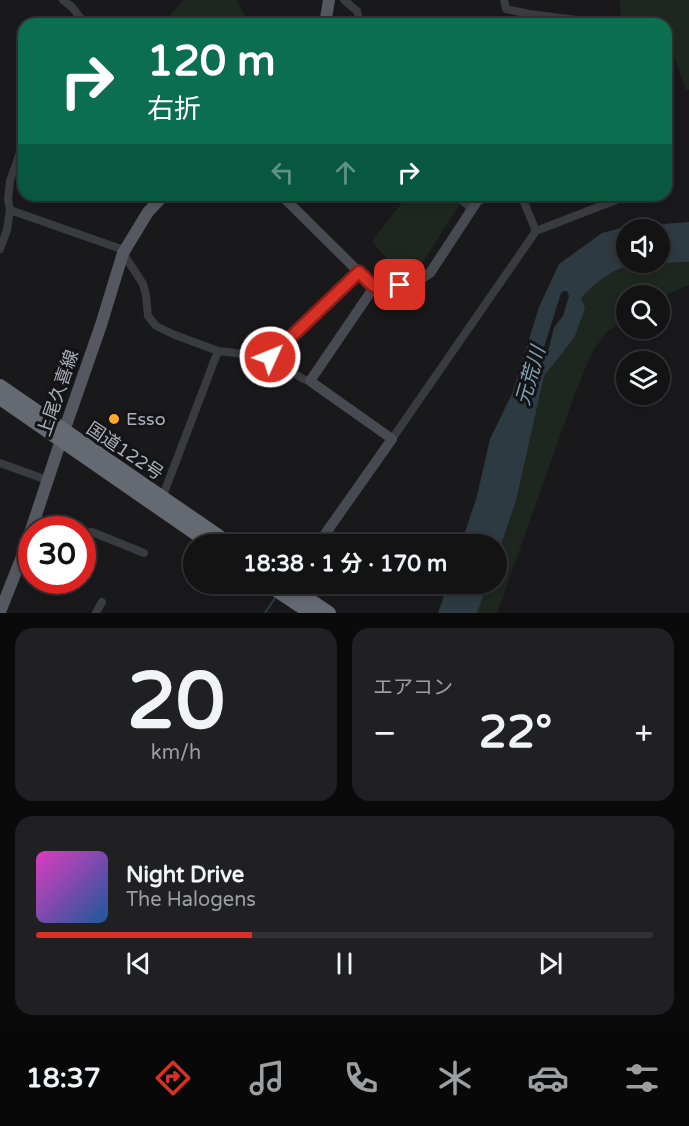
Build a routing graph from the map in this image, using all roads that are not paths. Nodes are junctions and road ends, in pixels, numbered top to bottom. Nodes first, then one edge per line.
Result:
1 (63, 0) edge
2 (329, 0) edge
3 (344, 0) edge
4 (504, 0) edge
5 (80, 18) edge
6 (326, 18) edge
7 (359, 18) edge
8 (561, 18) edge
9 (18, 158) edge
10 (158, 201) edge
11 (287, 201) edge
12 (463, 201) edge
13 (477, 201) edge
14 (524, 201) edge
15 (616, 201) edge
16 (471, 209) junction
17 (10, 210) junction
18 (536, 231) junction
19 (0, 249) edge
20 (124, 251) junction
21 (359, 272) junction
22 (374, 287) junction
23 (218, 351) junction
24 (270, 357) junction
25 (310, 381) junction
26 (0, 386) edge
27 (0, 398) edge
28 (62, 435) junction
29 (392, 439) junction
30 (0, 463) edge
31 (47, 480) junction
32 (161, 503) junction
33 (37, 516) edge
34 (96, 534) edge
35 (199, 534) edge
36 (213, 534) edge
37 (325, 534) edge
38 (144, 552) dead end
39 (18, 568) edge
40 (294, 594) edge
41 (299, 594) edge
42 (102, 602) dead end
43 (0, 612) edge
44 (96, 613) edge
45 (311, 613) edge
46 (329, 613) edge

1 - 5 street
2 - 6 main road
3 - 7 street
4 - 8 street
9 - 17 street
10 - 20 main road, 上尾久喜線
11 - 21 street
12 - 16 street
13 - 16 street
14 - 18 street
15 - 18 street
16 - 22 street
17 - 19 street
17 - 20 street
18 - 29 street
20 - 23 street
20 - 28 main road, 上尾久喜線
21 - 22 street
21 - 24 street
22 - 25 street
23 - 24 street
23 - 32 street
24 - 25 street
25 - 29 street
26 - 28 highway, 国道122号
27 - 28 highway, 国道122号
28 - 31 main road, 上尾久喜線
28 - 32 highway, 国道122号
29 - 37 street
30 - 31 street
31 - 33 main road, 上尾久喜線
32 - 35 highway, 国道122号
32 - 36 highway, 国道122号
34 - 38 street
39 - 43 main road, 上尾久喜線
40 - 45 highway
41 - 46 highway
42 - 44 street

